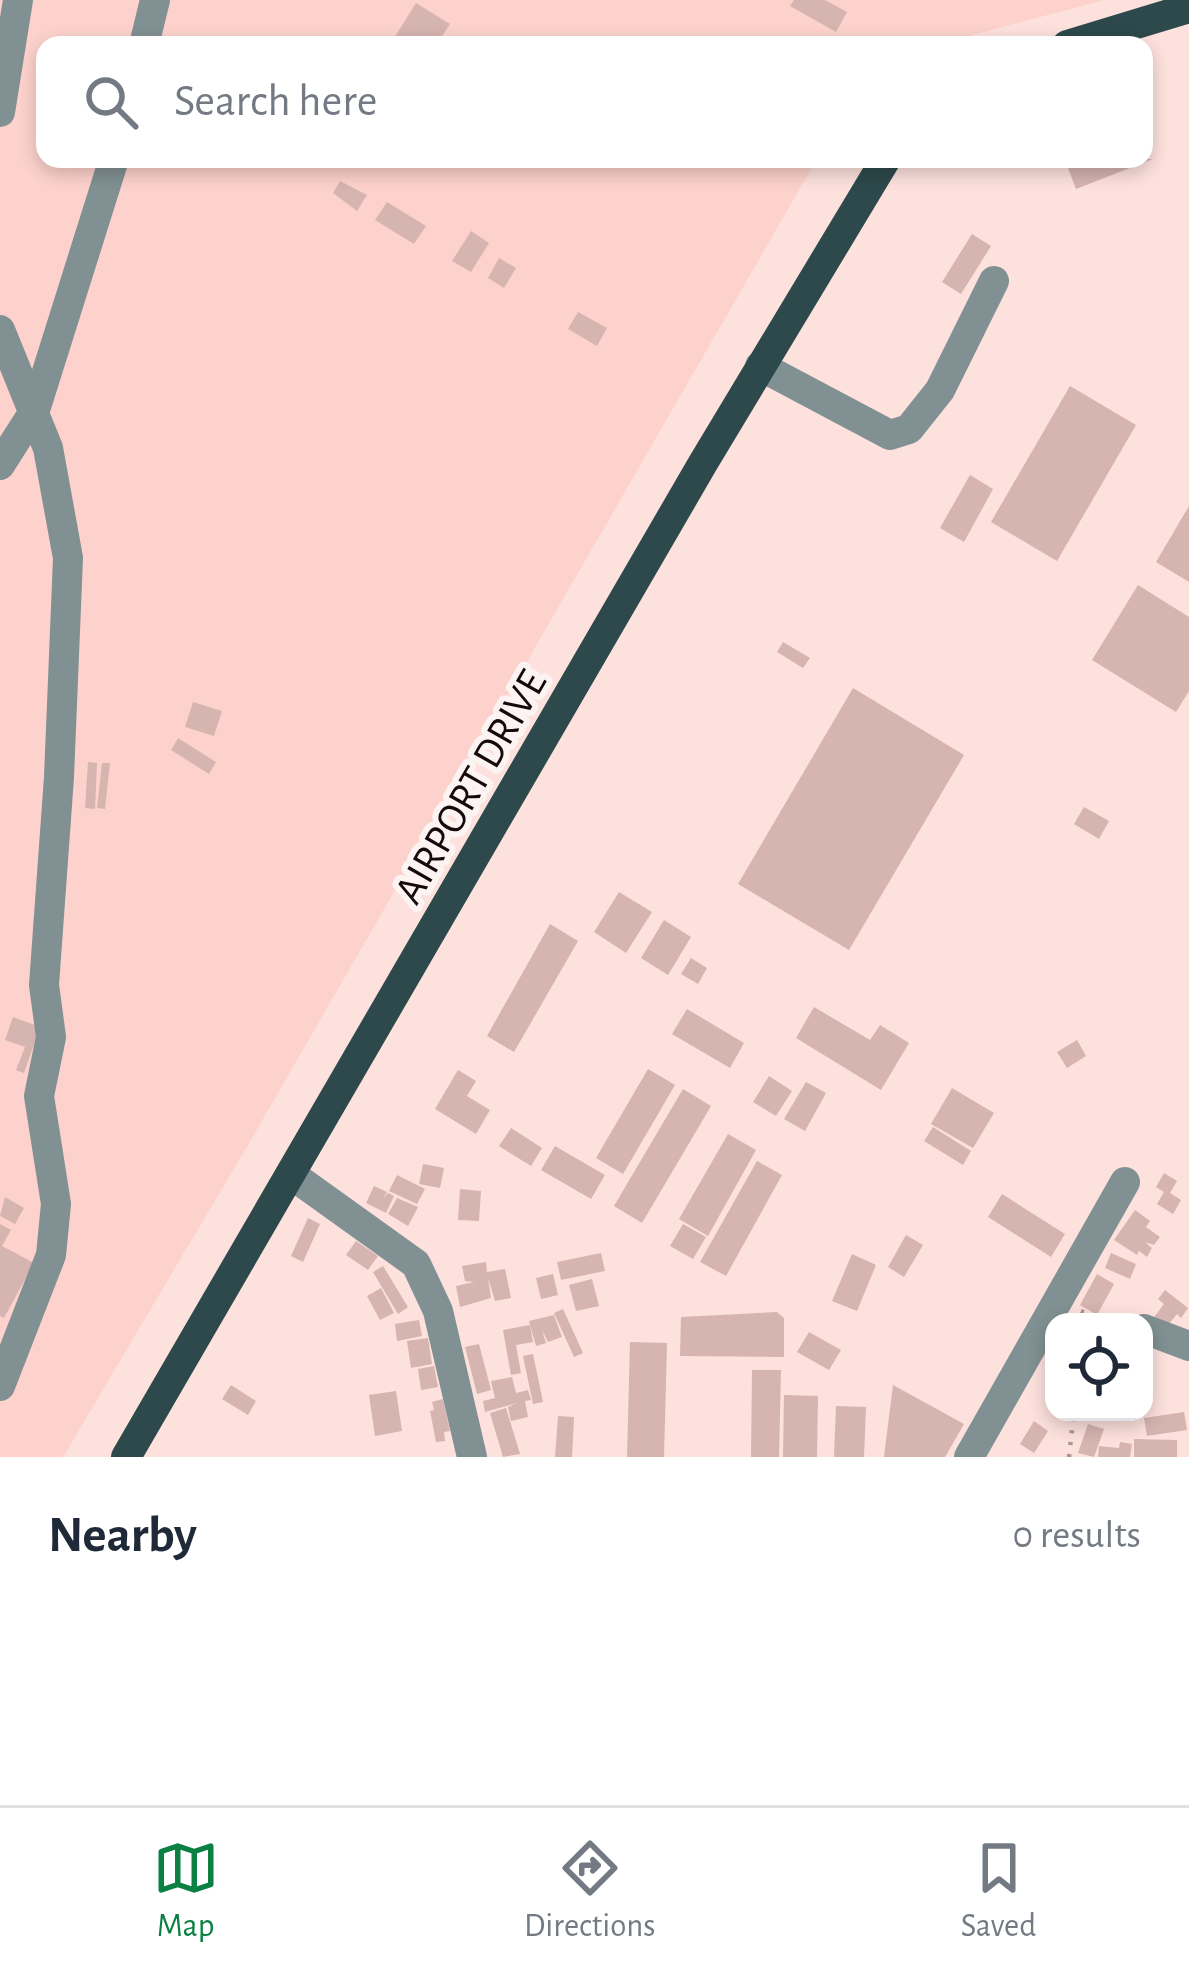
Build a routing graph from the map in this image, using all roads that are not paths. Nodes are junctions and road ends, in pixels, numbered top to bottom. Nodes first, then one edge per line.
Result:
1 (18, 0) edge
2 (155, 0) edge
3 (1189, 8) edge
4 (146, 36) edge
5 (1097, 36) edge
6 (0, 112) edge
7 (111, 168) edge
8 (881, 168) edge
9 (994, 281) dead end
10 (0, 330) edge
11 (760, 366) junction
12 (34, 410) junction
13 (0, 465) edge
14 (292, 1175) junction
15 (1125, 1181) dead end
16 (1153, 1332) edge
17 (1189, 1346) edge
18 (2, 1379) edge
19 (126, 1457) edge
20 (472, 1457) edge
21 (969, 1457) edge

1 - 6 street
2 - 4 street
3 - 5 main road
7 - 12 street
8 - 11 main road, AIRPORT DRIVE
9 - 11 street
10 - 12 street
11 - 14 main road, AIRPORT DRIVE
12 - 13 street
12 - 18 street
14 - 19 main road, AIRPORT DRIVE
14 - 20 street
15 - 21 street
16 - 17 street

